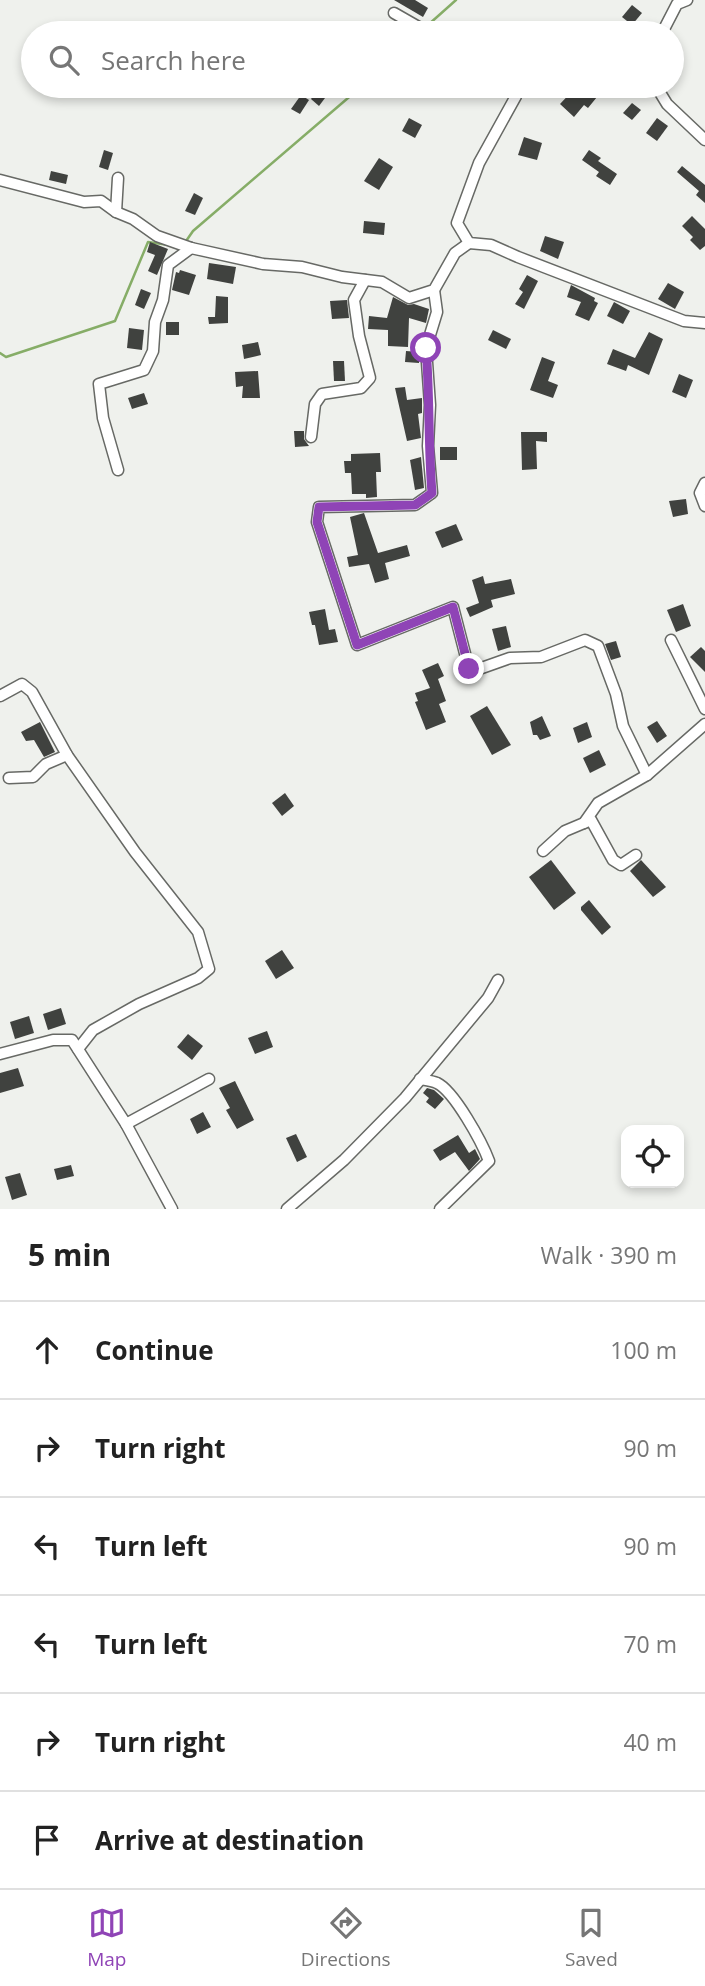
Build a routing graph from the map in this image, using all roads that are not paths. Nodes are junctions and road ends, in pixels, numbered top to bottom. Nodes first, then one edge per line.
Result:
1 (687, 0) edge
2 (394, 13) dead end
3 (408, 21) edge
4 (668, 21) edge
5 (515, 98) edge
6 (663, 98) edge
7 (705, 140) edge
8 (118, 178) dead end
9 (0, 180) edge
10 (116, 212) junction
11 (469, 243) junction
12 (191, 248) junction
13 (365, 280) junction
14 (434, 290) junction
15 (705, 323) edge
16 (311, 437) dead end
17 (118, 470) dead end
18 (705, 483) edge
19 (705, 506) edge
20 (671, 640) dead end
21 (0, 696) edge
22 (705, 709) edge
23 (705, 724) edge
24 (67, 755) junction
25 (647, 775) junction
26 (9, 778) dead end
27 (584, 822) junction
28 (543, 851) dead end
29 (636, 855) dead end
30 (498, 980) dead end
31 (78, 1048) junction
32 (0, 1054) edge
33 (209, 1079) dead end
34 (420, 1079) junction
35 (126, 1124) junction
36 (172, 1209) edge
37 (287, 1209) edge
38 (440, 1209) edge

1 - 4 street
2 - 3 street
5 - 11 street
6 - 7 street
8 - 10 street
9 - 10 street
10 - 12 street
11 - 14 street
11 - 15 street
12 - 13 street
12 - 17 street
13 - 14 street
13 - 16 street
14 - 25 street
18 - 19 street
20 - 22 street
21 - 24 street
23 - 25 street
24 - 26 street
24 - 31 street
25 - 27 street
27 - 28 street
27 - 29 street
30 - 34 street
31 - 32 street
31 - 35 street
33 - 35 street
34 - 37 street
34 - 38 street
35 - 36 street

